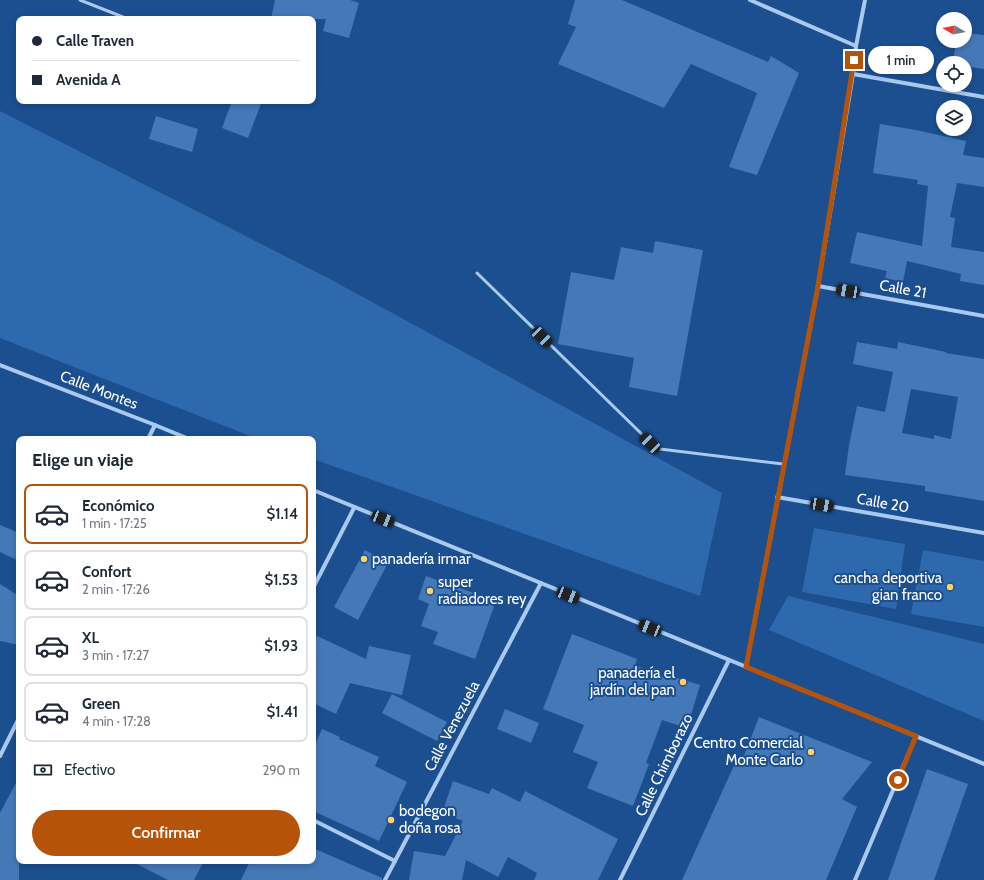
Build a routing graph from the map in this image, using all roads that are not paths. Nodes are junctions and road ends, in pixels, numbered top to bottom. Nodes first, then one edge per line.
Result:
1 (80, 0) edge
2 (750, 0) edge
3 (865, 0) edge
4 (120, 16) edge
5 (856, 46) junction
6 (852, 74) junction
7 (984, 97) edge
8 (477, 273) dead end
9 (818, 286) junction
10 (984, 316) edge
11 (0, 365) edge
12 (155, 425) junction
13 (150, 436) edge
14 (182, 436) edge
15 (784, 464) junction
16 (316, 491) edge
17 (777, 497) junction
18 (354, 508) junction
19 (984, 533) edge
20 (316, 582) edge
21 (541, 583) junction
22 (729, 660) junction
23 (746, 667) junction
24 (16, 724) edge
25 (916, 736) junction
26 (0, 756) edge
27 (984, 764) edge
28 (316, 822) edge
29 (395, 861) junction
30 (385, 880) edge
31 (620, 880) edge
32 (855, 880) edge

1 - 4 lane
2 - 5 street
3 - 5 street
5 - 6 street
6 - 7 street
6 - 9 street
8 - 15 lane
9 - 10 street, Calle 21
9 - 15 street
11 - 12 street, Calle Montes
12 - 13 street
12 - 14 street, Calle Montes
15 - 17 street
16 - 18 street
17 - 19 street, Calle 20
17 - 23 street
18 - 20 street
18 - 21 street
21 - 22 street
21 - 29 street, Calle Venezuela
22 - 23 street
22 - 31 street, Calle Chimborazo
23 - 25 street
24 - 26 street
25 - 27 street
25 - 32 street
28 - 29 street
29 - 30 street, Calle Venezuela

